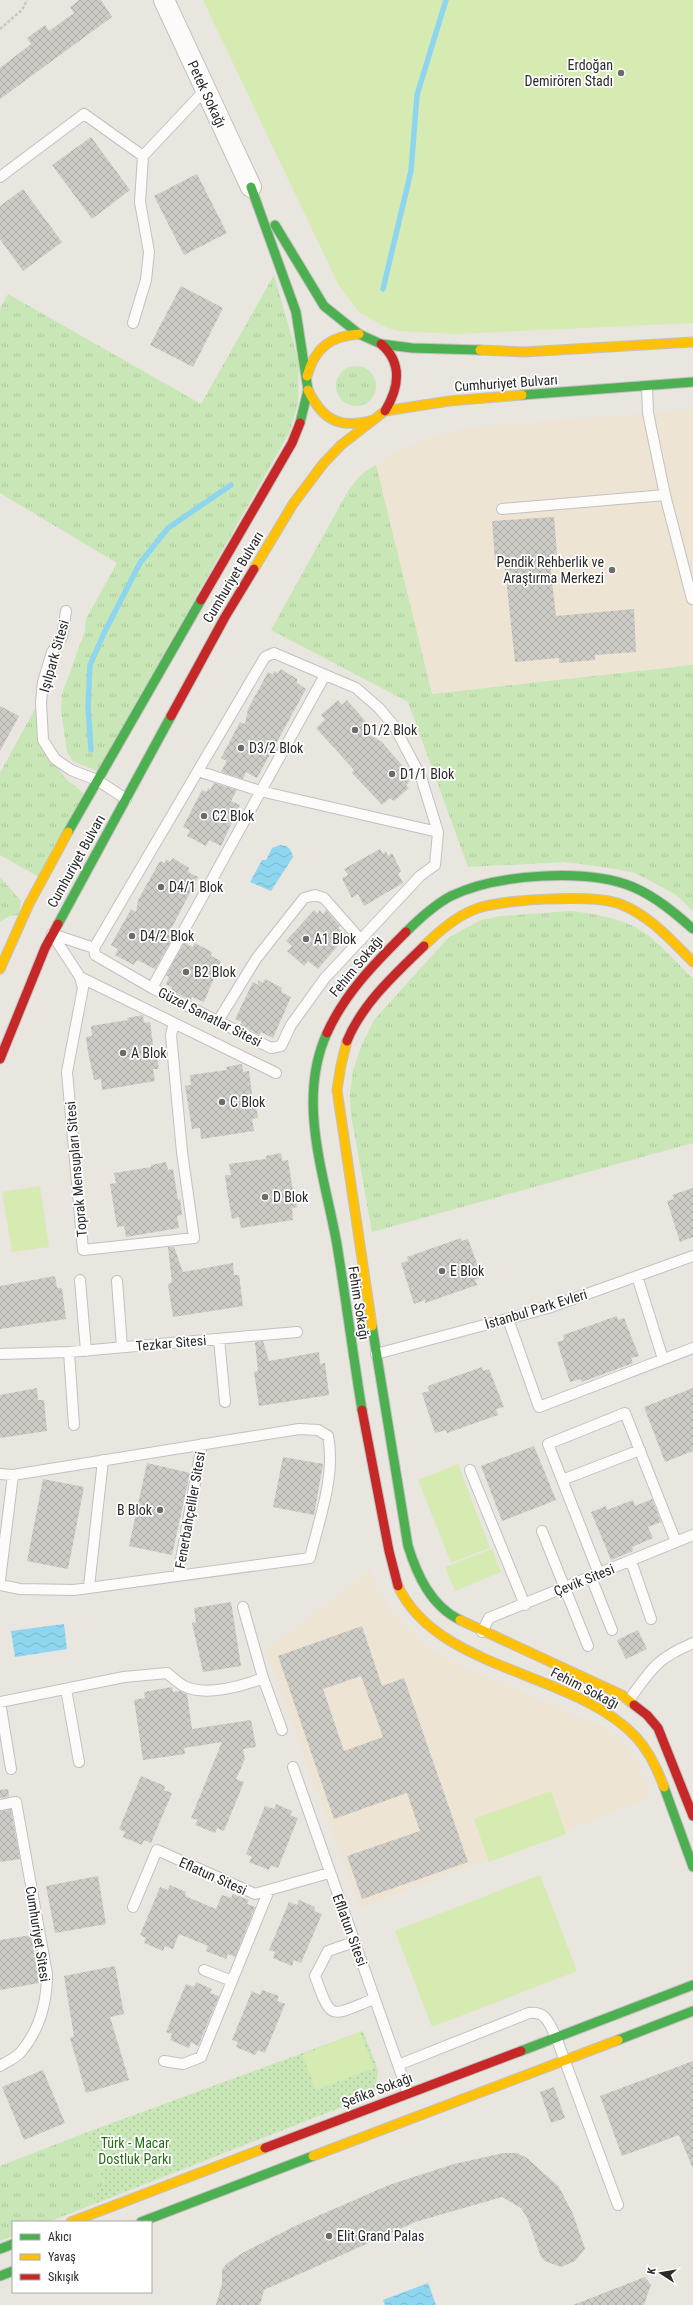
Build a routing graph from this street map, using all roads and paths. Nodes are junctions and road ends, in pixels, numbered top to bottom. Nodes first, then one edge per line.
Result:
1 (27, 0) edge
2 (164, 0) edge
3 (0, 28) edge
4 (205, 90) junction
5 (143, 156) junction
6 (0, 177) edge
7 (251, 187) junction
8 (134, 323) dead end
9 (359, 334) junction
10 (693, 342) edge
11 (381, 344) junction
12 (307, 376) junction
13 (693, 382) edge
14 (647, 386) junction
15 (308, 390) junction
16 (385, 411) junction
17 (374, 420) junction
18 (665, 495) junction
19 (502, 509) dead end
20 (692, 599) edge
21 (66, 611) dead end
22 (325, 675) junction
23 (198, 771) junction
24 (97, 780) junction
25 (260, 792) junction
26 (126, 799) junction
27 (438, 832) junction
28 (23, 917) junction
29 (35, 924) dead end
30 (693, 930) edge
31 (49, 932) junction
32 (361, 940) junction
33 (94, 948) junction
34 (693, 962) edge
35 (0, 969) edge
36 (80, 978) junction
37 (152, 988) junction
38 (218, 1021) junction
39 (174, 1023) junction
40 (0, 1059) edge
41 (276, 1073) dead end
42 (693, 1256) edge
43 (637, 1276) junction
44 (80, 1280) dead end
45 (117, 1281) dead end
46 (508, 1319) junction
47 (296, 1332) dead end
48 (219, 1339) junction
49 (122, 1347) junction
50 (693, 1348) edge
51 (86, 1350) junction
52 (69, 1352) junction
53 (0, 1354) edge
54 (365, 1356) junction
55 (663, 1359) junction
56 (224, 1402) dead end
57 (74, 1426) dead end
58 (202, 1444) junction
59 (640, 1450) junction
60 (103, 1460) junction
61 (470, 1470) dead end
62 (0, 1474) edge
63 (13, 1475) junction
64 (562, 1480) junction
65 (542, 1531) dead end
66 (693, 1535) edge
67 (676, 1542) junction
68 (631, 1561) junction
69 (178, 1576) junction
70 (595, 1576) junction
71 (0, 1580) edge
72 (0, 1585) edge
73 (89, 1588) junction
74 (564, 1588) junction
75 (525, 1605) junction
76 (243, 1607) dead end
77 (651, 1619) dead end
78 (612, 1630) dead end
79 (478, 1641) junction
80 (693, 1643) edge
81 (588, 1646) dead end
82 (263, 1678) junction
83 (66, 1689) junction
84 (629, 1700) junction
85 (0, 1702) edge
86 (282, 1730) dead end
87 (79, 1762) dead end
88 (292, 1767) dead end
89 (10, 1769) dead end
90 (0, 1805) edge
91 (693, 1816) edge
92 (693, 1867) edge
93 (329, 1873) junction
94 (269, 1890) junction
95 (133, 1907) dead end
96 (354, 1942) junction
97 (204, 1970) dead end
98 (232, 1982) junction
99 (693, 1985) edge
100 (374, 1999) junction
101 (693, 2011) edge
102 (556, 2037) junction
103 (164, 2061) dead end
104 (563, 2061) junction
105 (398, 2065) junction
106 (0, 2066) edge
107 (408, 2093) junction
108 (618, 2205) dead end
109 (74, 2221) edge
110 (144, 2221) edge
111 (12, 2244) edge
112 (0, 2249) edge
113 (12, 2271) edge
114 (0, 2276) edge

1 - 3 path
2 - 4 street, Petek Sokağı
4 - 5 lane
4 - 7 street, Petek Sokağı
5 - 6 lane
5 - 8 lane
7 - 9 street
7 - 12 street, Cumhuriyet Bulvarı
9 - 11 street
9 - 12 street
10 - 11 street
11 - 16 street
12 - 15 street, Cumhuriyet Bulvarı
13 - 14 street, Cumhuriyet Bulvarı
14 - 16 street, Cumhuriyet Bulvarı
14 - 18 lane
15 - 17 street
15 - 24 street, Cumhuriyet Bulvarı
16 - 17 street, Cumhuriyet Bulvarı
17 - 26 street, Cumhuriyet Bulvarı
18 - 19 lane
18 - 20 lane
21 - 24 lane, Işılpark Sitesi
22 - 23 lane, Güzel Sanatlar Sitesi
22 - 25 lane, Güzel Sanatlar Sitesi
22 - 27 lane, Güzel Sanatlar Sitesi
23 - 25 lane
23 - 33 lane, Güzel Sanatlar Sitesi
24 - 26 lane, Işılpark Sitesi
24 - 28 street, Cumhuriyet Bulvarı
25 - 27 lane
25 - 37 lane, Güzel Sanatlar Sitesi
26 - 31 street, Cumhuriyet Bulvarı
27 - 32 lane, Güzel Sanatlar Sitesi
28 - 29 street
28 - 35 street, Cumhuriyet Bulvarı
30 - 54 street, Fehim Sokağı
31 - 33 lane, Güzel Sanatlar Sitesi
31 - 36 lane, Toprak Mensupları Sitesi
31 - 40 street, Cumhuriyet Bulvarı
32 - 38 lane, Güzel Sanatlar Sitesi
32 - 38 lane
33 - 37 lane, Güzel Sanatlar Sitesi
34 - 54 street, Fehim Sokağı
36 - 39 lane
36 - 39 lane, Toprak Mensupları Sitesi
37 - 38 lane, Güzel Sanatlar Sitesi
39 - 41 lane
42 - 43 lane, İstanbul Park Evleri
43 - 46 lane, İstanbul Park Evleri
43 - 55 lane
44 - 51 lane
45 - 49 lane, Tezkar Sitesi
46 - 54 lane, İstanbul Park Evleri
46 - 55 lane
47 - 48 lane, Tezkar Sitesi
48 - 49 lane, Tezkar Sitesi
48 - 56 lane, Tezkar Sitesi
49 - 51 lane, Tezkar Sitesi
50 - 55 lane
51 - 52 lane, Tezkar Sitesi
52 - 53 lane, Tezkar Sitesi
52 - 57 lane
54 - 79 street, Fehim Sokağı
54 - 79 street, Fehim Sokağı
58 - 60 lane, Fenerbahçeliler Sitesi
58 - 69 lane, Fenerbahçeliler Sitesi
58 - 69 lane, Fenerbahçeliler Sitesi
59 - 64 lane
59 - 64 lane
59 - 67 lane
60 - 63 lane, Fenerbahçeliler Sitesi
60 - 73 lane
61 - 75 lane
62 - 63 lane, Fenerbahçeliler Sitesi
63 - 71 lane
64 - 70 lane
65 - 74 lane
66 - 67 lane, Çevik Sitesi
67 - 68 lane, Çevik Sitesi
68 - 70 lane, Çevik Sitesi
68 - 77 lane
69 - 73 lane, Fenerbahçeliler Sitesi
70 - 74 lane, Çevik Sitesi
70 - 78 lane
72 - 73 lane, Fenerbahçeliler Sitesi
74 - 75 lane, Çevik Sitesi
74 - 81 lane
75 - 79 lane, Çevik Sitesi
76 - 82 lane
79 - 84 street, Fehim Sokağı
79 - 92 street, Fehim Sokağı
80 - 84 lane
82 - 83 lane
82 - 86 lane
83 - 85 lane
83 - 87 lane
84 - 91 street, Fehim Sokağı
85 - 89 lane
88 - 93 lane, Efllatun Sitesi
90 - 106 lane, Cumhuriyet Sitesi
93 - 94 lane, Eflatun Sitesi
93 - 96 lane, Efllatun Sitesi
94 - 95 lane, Eflatun Sitesi
94 - 98 lane
96 - 100 lane, Efllatun Sitesi
96 - 100 lane
97 - 98 lane
98 - 103 lane
99 - 102 street, Şefika Sokağı
100 - 105 lane, Efllatun Sitesi
101 - 104 street
102 - 104 lane
102 - 105 lane
102 - 107 street, Şefika Sokağı
104 - 108 lane
104 - 110 street
105 - 107 lane, Efllatun Sitesi
107 - 109 street, Şefika Sokağı
111 - 112 street
113 - 114 street

